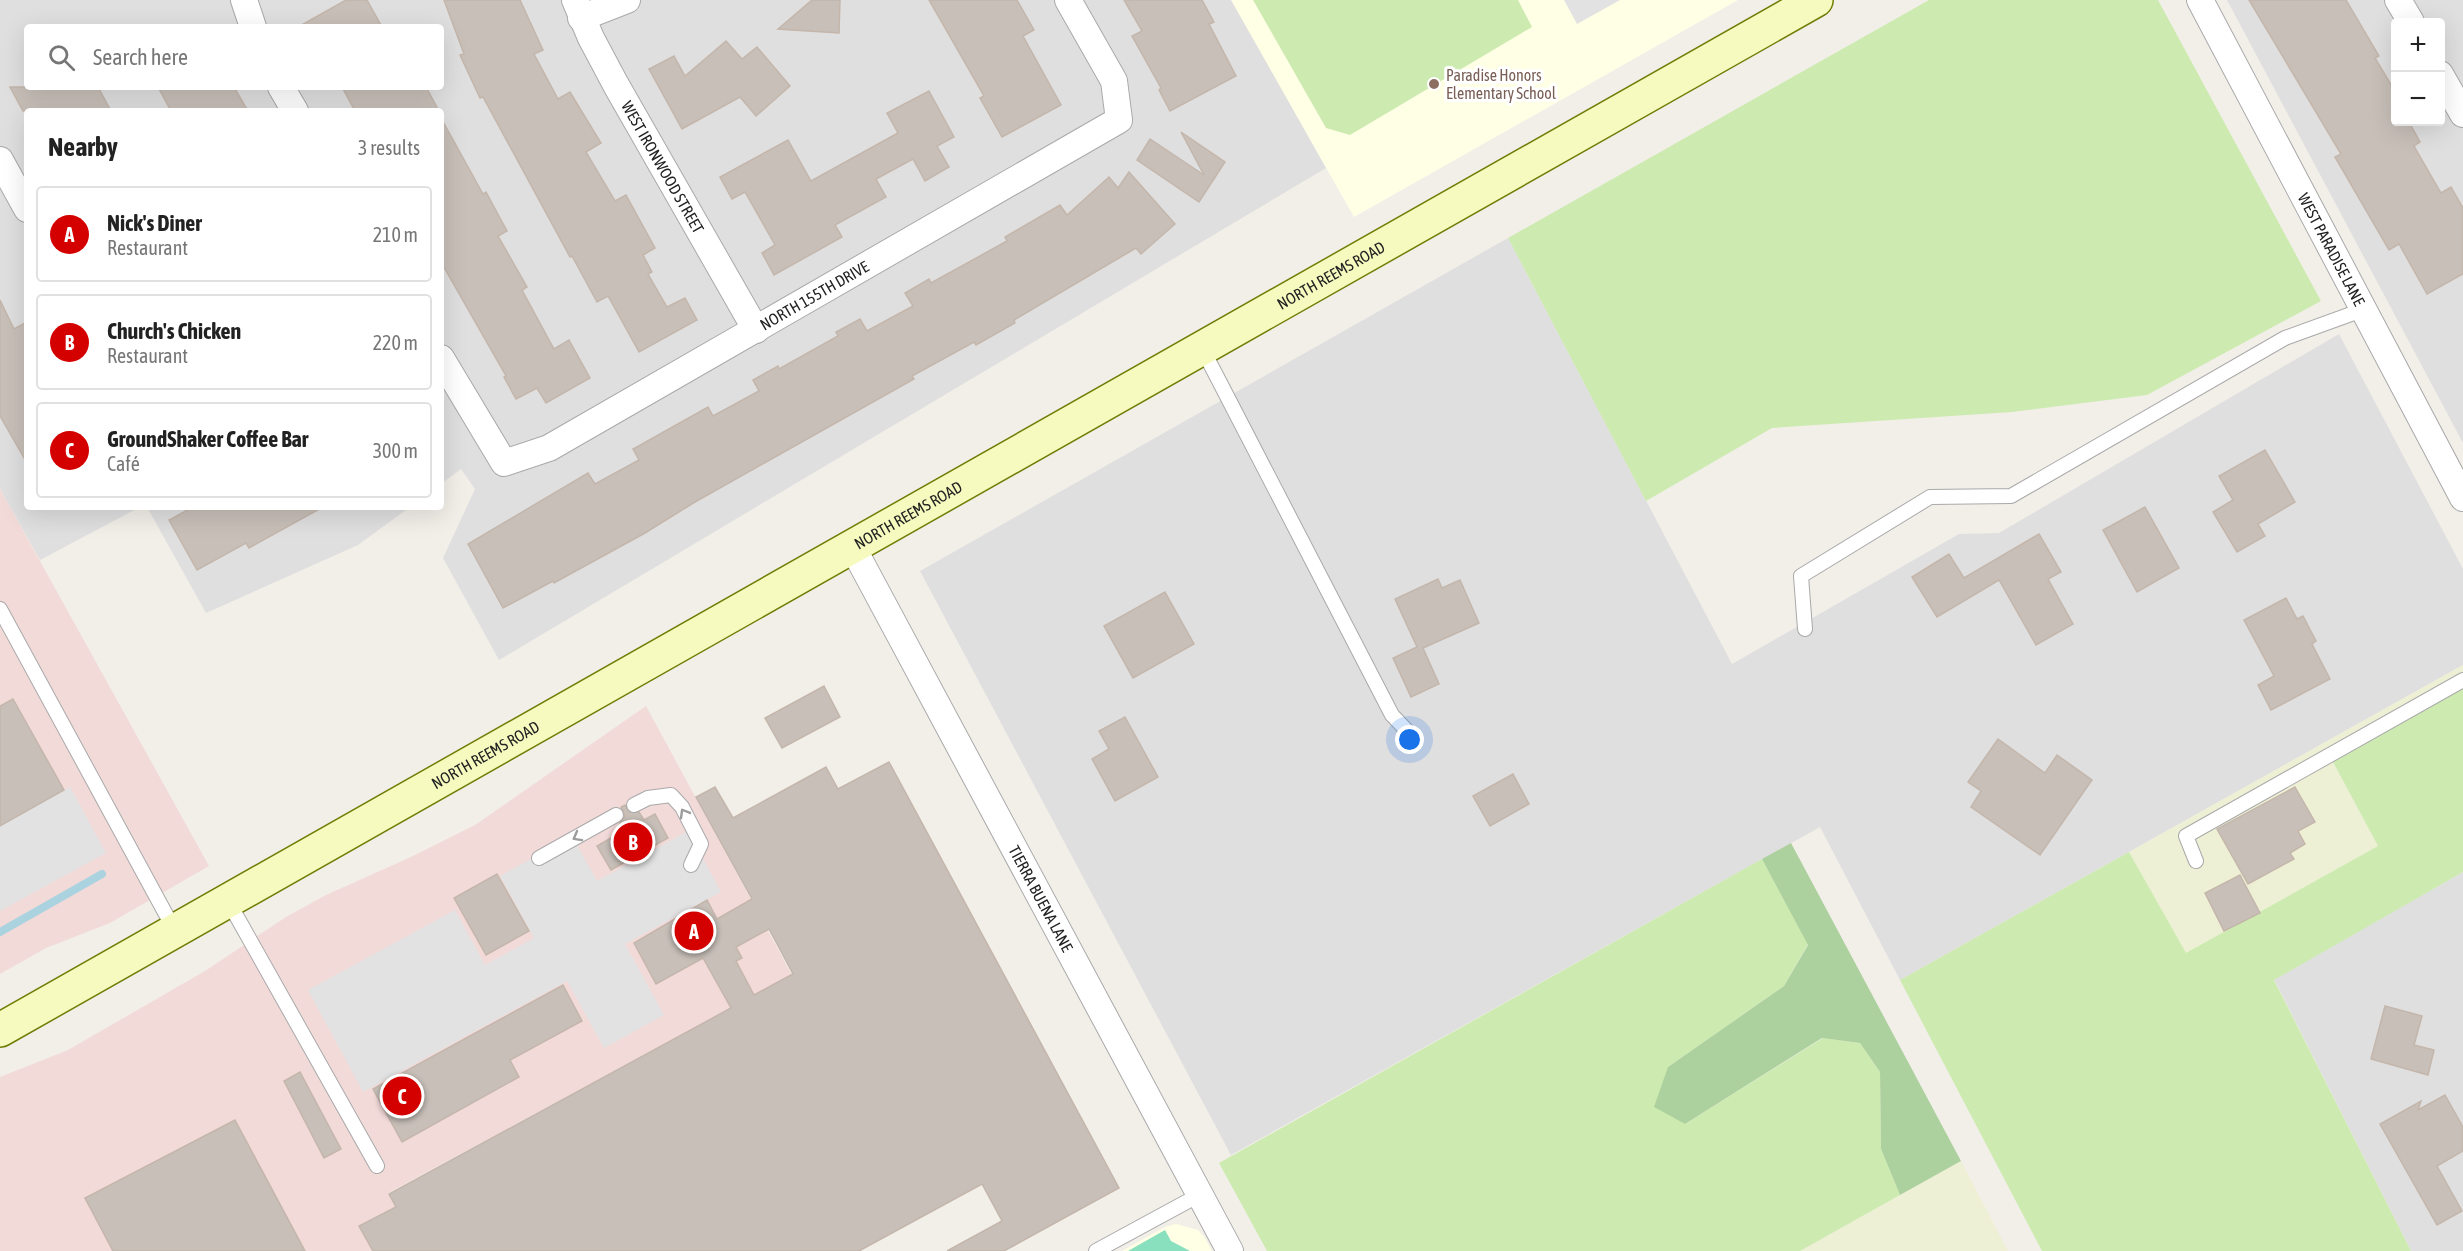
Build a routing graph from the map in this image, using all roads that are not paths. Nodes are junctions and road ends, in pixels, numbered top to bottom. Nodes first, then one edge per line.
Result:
1 (244, 0) edge
2 (627, 0) edge
3 (1068, 0) edge
4 (1816, 0) edge
5 (2200, 0) edge
6 (2398, 0) edge
7 (578, 9) edge
8 (2409, 18) edge
9 (252, 24) edge
10 (2445, 83) edge
11 (282, 90) edge
12 (293, 108) edge
13 (2463, 114) edge
14 (0, 160) edge
15 (24, 204) edge
16 (2365, 309) junction
17 (756, 330) junction
18 (1203, 348) junction
19 (444, 363) edge
20 (2463, 498) edge
21 (852, 546) junction
22 (0, 609) edge
23 (1806, 629) dead end
24 (2463, 680) edge
25 (1413, 737) dead end
26 (634, 805) dead end
27 (616, 816) dead end
28 (539, 858) dead end
29 (2196, 861) dead end
30 (691, 865) dead end
31 (228, 901) junction
32 (175, 931) junction
33 (0, 1030) edge
34 (377, 1166) dead end
35 (1200, 1194) junction
36 (1096, 1251) edge
37 (1230, 1251) edge

1 - 9 street
2 - 7 street
3 - 17 street, NORTH 155TH DRIVE
4 - 18 main road, NORTH REEMS ROAD
5 - 16 street, WEST PARADISE LANE
6 - 8 street
7 - 17 street, WEST IRONWOOD STREET
10 - 13 street
11 - 12 street
14 - 15 street
16 - 20 street, WEST PARADISE LANE
16 - 23 lane
17 - 19 street, NORTH 155TH DRIVE
18 - 21 main road, NORTH REEMS ROAD
18 - 25 lane
21 - 31 main road, NORTH REEMS ROAD
21 - 35 street, TIERRA BUENA LANE
22 - 32 lane
24 - 29 lane
30 -> 26 lane
27 -> 28 lane
31 - 32 main road, NORTH REEMS ROAD
31 - 34 lane
32 - 33 main road, NORTH REEMS ROAD
35 - 36 lane
35 - 37 street, TIERRA BUENA LANE

